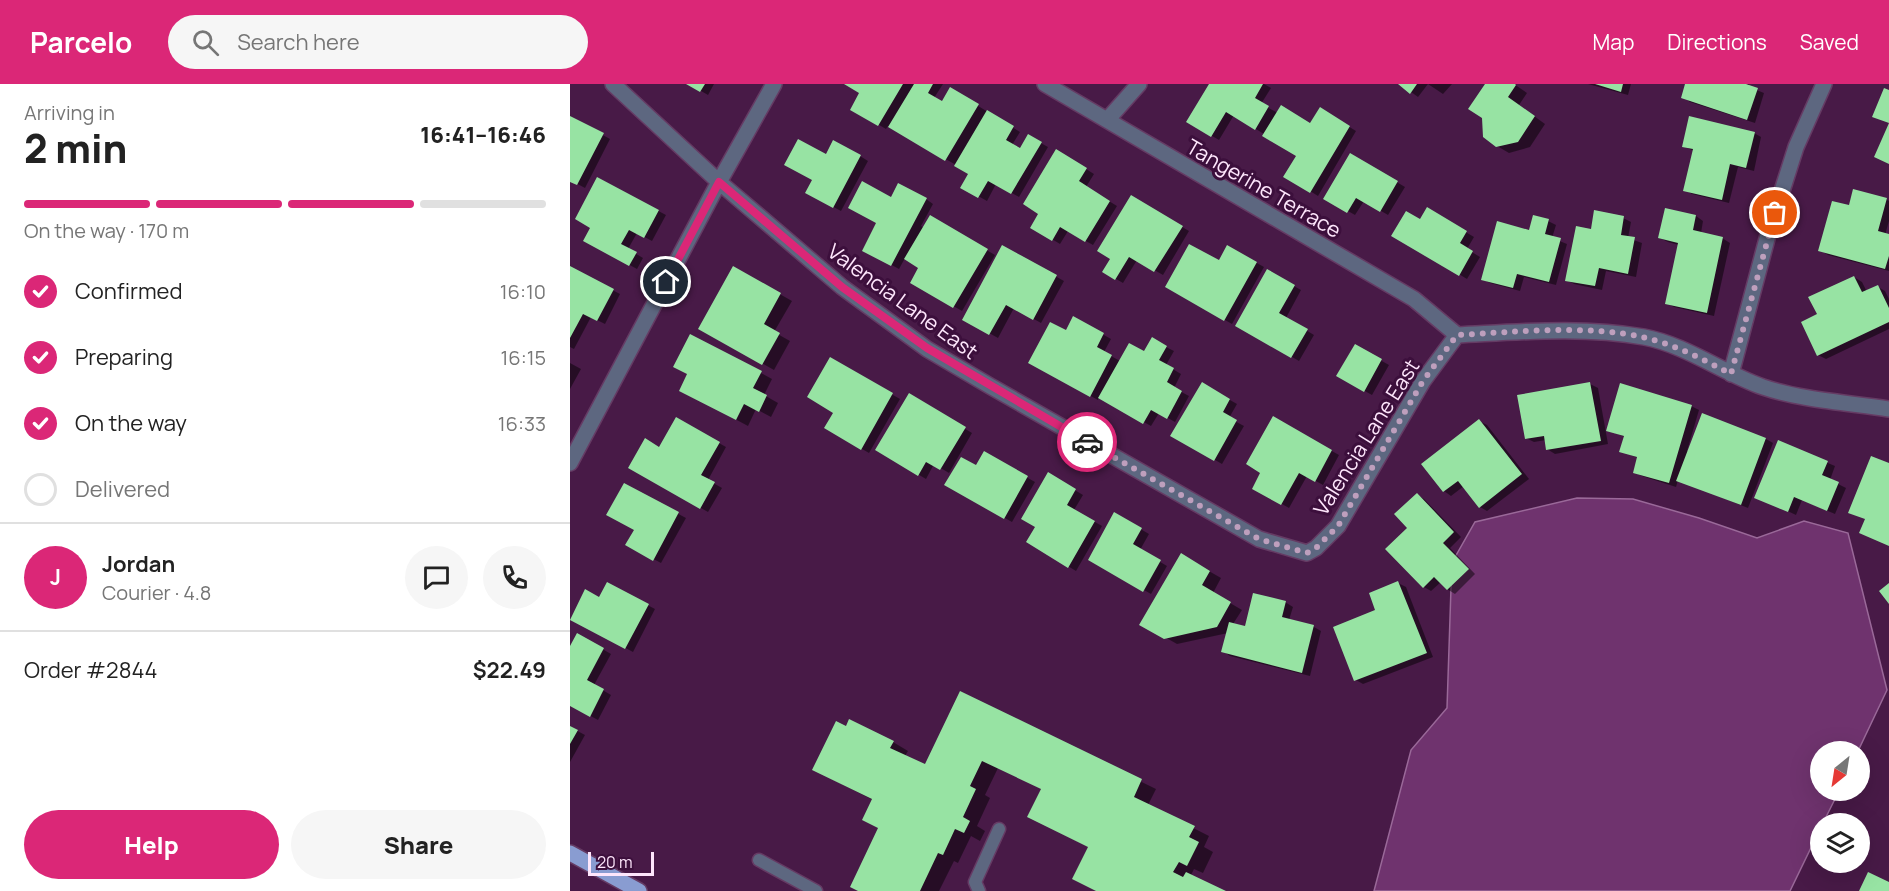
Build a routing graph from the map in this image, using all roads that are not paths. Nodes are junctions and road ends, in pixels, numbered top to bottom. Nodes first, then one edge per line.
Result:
1 (613, 84) edge
2 (774, 84) edge
3 (1045, 84) edge
4 (1139, 84) edge
5 (1824, 84) edge
6 (1107, 119) junction
7 (719, 182) junction
8 (1457, 335) junction
9 (1731, 374) junction
10 (1889, 409) edge
11 (570, 463) edge
12 (999, 829) dead end
13 (570, 854) edge
14 (759, 860) dead end
15 (639, 891) edge
16 (816, 891) edge
17 (979, 891) edge

1 - 7 street, Valencia Lane East
2 - 7 street
3 - 6 street, Tangerine Terrace
4 - 6 street
5 - 9 street
6 - 8 street, Tangerine Terrace
7 - 8 street, Valencia Lane East
7 - 11 street
8 - 9 street
9 - 10 street
12 - 17 lane
13 - 15 main road
14 - 16 lane

